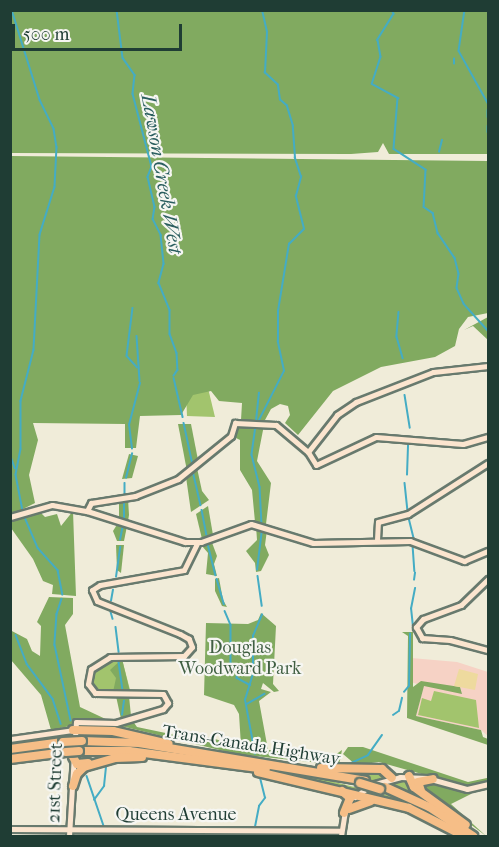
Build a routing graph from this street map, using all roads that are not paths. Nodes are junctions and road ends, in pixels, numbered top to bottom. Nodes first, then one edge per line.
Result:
1 (489, 366) edge
2 (489, 437) edge
3 (308, 452) junction
4 (489, 462) edge
5 (87, 511) junction
6 (10, 517) edge
7 (377, 540) junction
8 (196, 543) junction
9 (489, 551) edge
10 (489, 579) edge
11 (489, 650) edge
12 (73, 730) junction
13 (10, 739) edge
14 (10, 749) edge
15 (69, 755) junction
16 (178, 757) junction
17 (116, 758) junction
18 (229, 758) junction
19 (10, 759) edge
20 (207, 761) junction
21 (272, 764) junction
22 (409, 776) junction
23 (392, 778) junction
24 (433, 779) junction
25 (362, 782) junction
26 (489, 784) edge
27 (73, 786) junction
28 (323, 786) junction
29 (383, 788) junction
30 (360, 794) junction
31 (429, 797) junction
32 (378, 801) junction
33 (347, 811) junction
34 (10, 829) edge
35 (70, 833) edge
36 (341, 834) edge
37 (465, 837) edge
38 (473, 837) edge
39 (478, 837) edge

1 - 3 street
2 - 3 street
3 - 5 street
4 - 7 street
5 - 6 street
5 - 8 street
7 - 8 street
7 - 9 street
8 - 12 street
10 - 11 street
12 - 13 street
12 - 15 street, 21st Street
12 - 18 highway
14 - 18 highway, Trans-Canada Highway, bridge
15 - 16 highway, Trans-Canada Highway, bridge
15 - 17 highway
15 - 19 highway, Trans-Canada Highway
15 - 27 street, 21st Street
16 - 17 highway
16 - 20 highway, Trans-Canada Highway
17 - 27 highway
18 - 21 highway, Trans-Canada Highway
20 - 25 highway, Trans-Canada Highway
20 - 28 highway
21 - 23 highway
21 - 25 highway, Trans-Canada Highway
22 - 23 street
22 - 24 street
22 - 31 highway
23 - 30 street
24 - 26 street
24 - 31 highway
25 - 29 highway, Trans-Canada Highway, bridge
27 - 35 street, 21st Street
28 - 30 highway
28 - 33 highway
29 - 37 highway, Trans-Canada Highway
29 - 38 highway, Trans-Canada Highway
30 - 32 highway
30 - 33 street
31 - 39 highway
32 - 33 highway
32 - 37 highway
33 - 36 street
34 - 35 street, Queens Avenue
35 - 36 street, Queens Avenue

